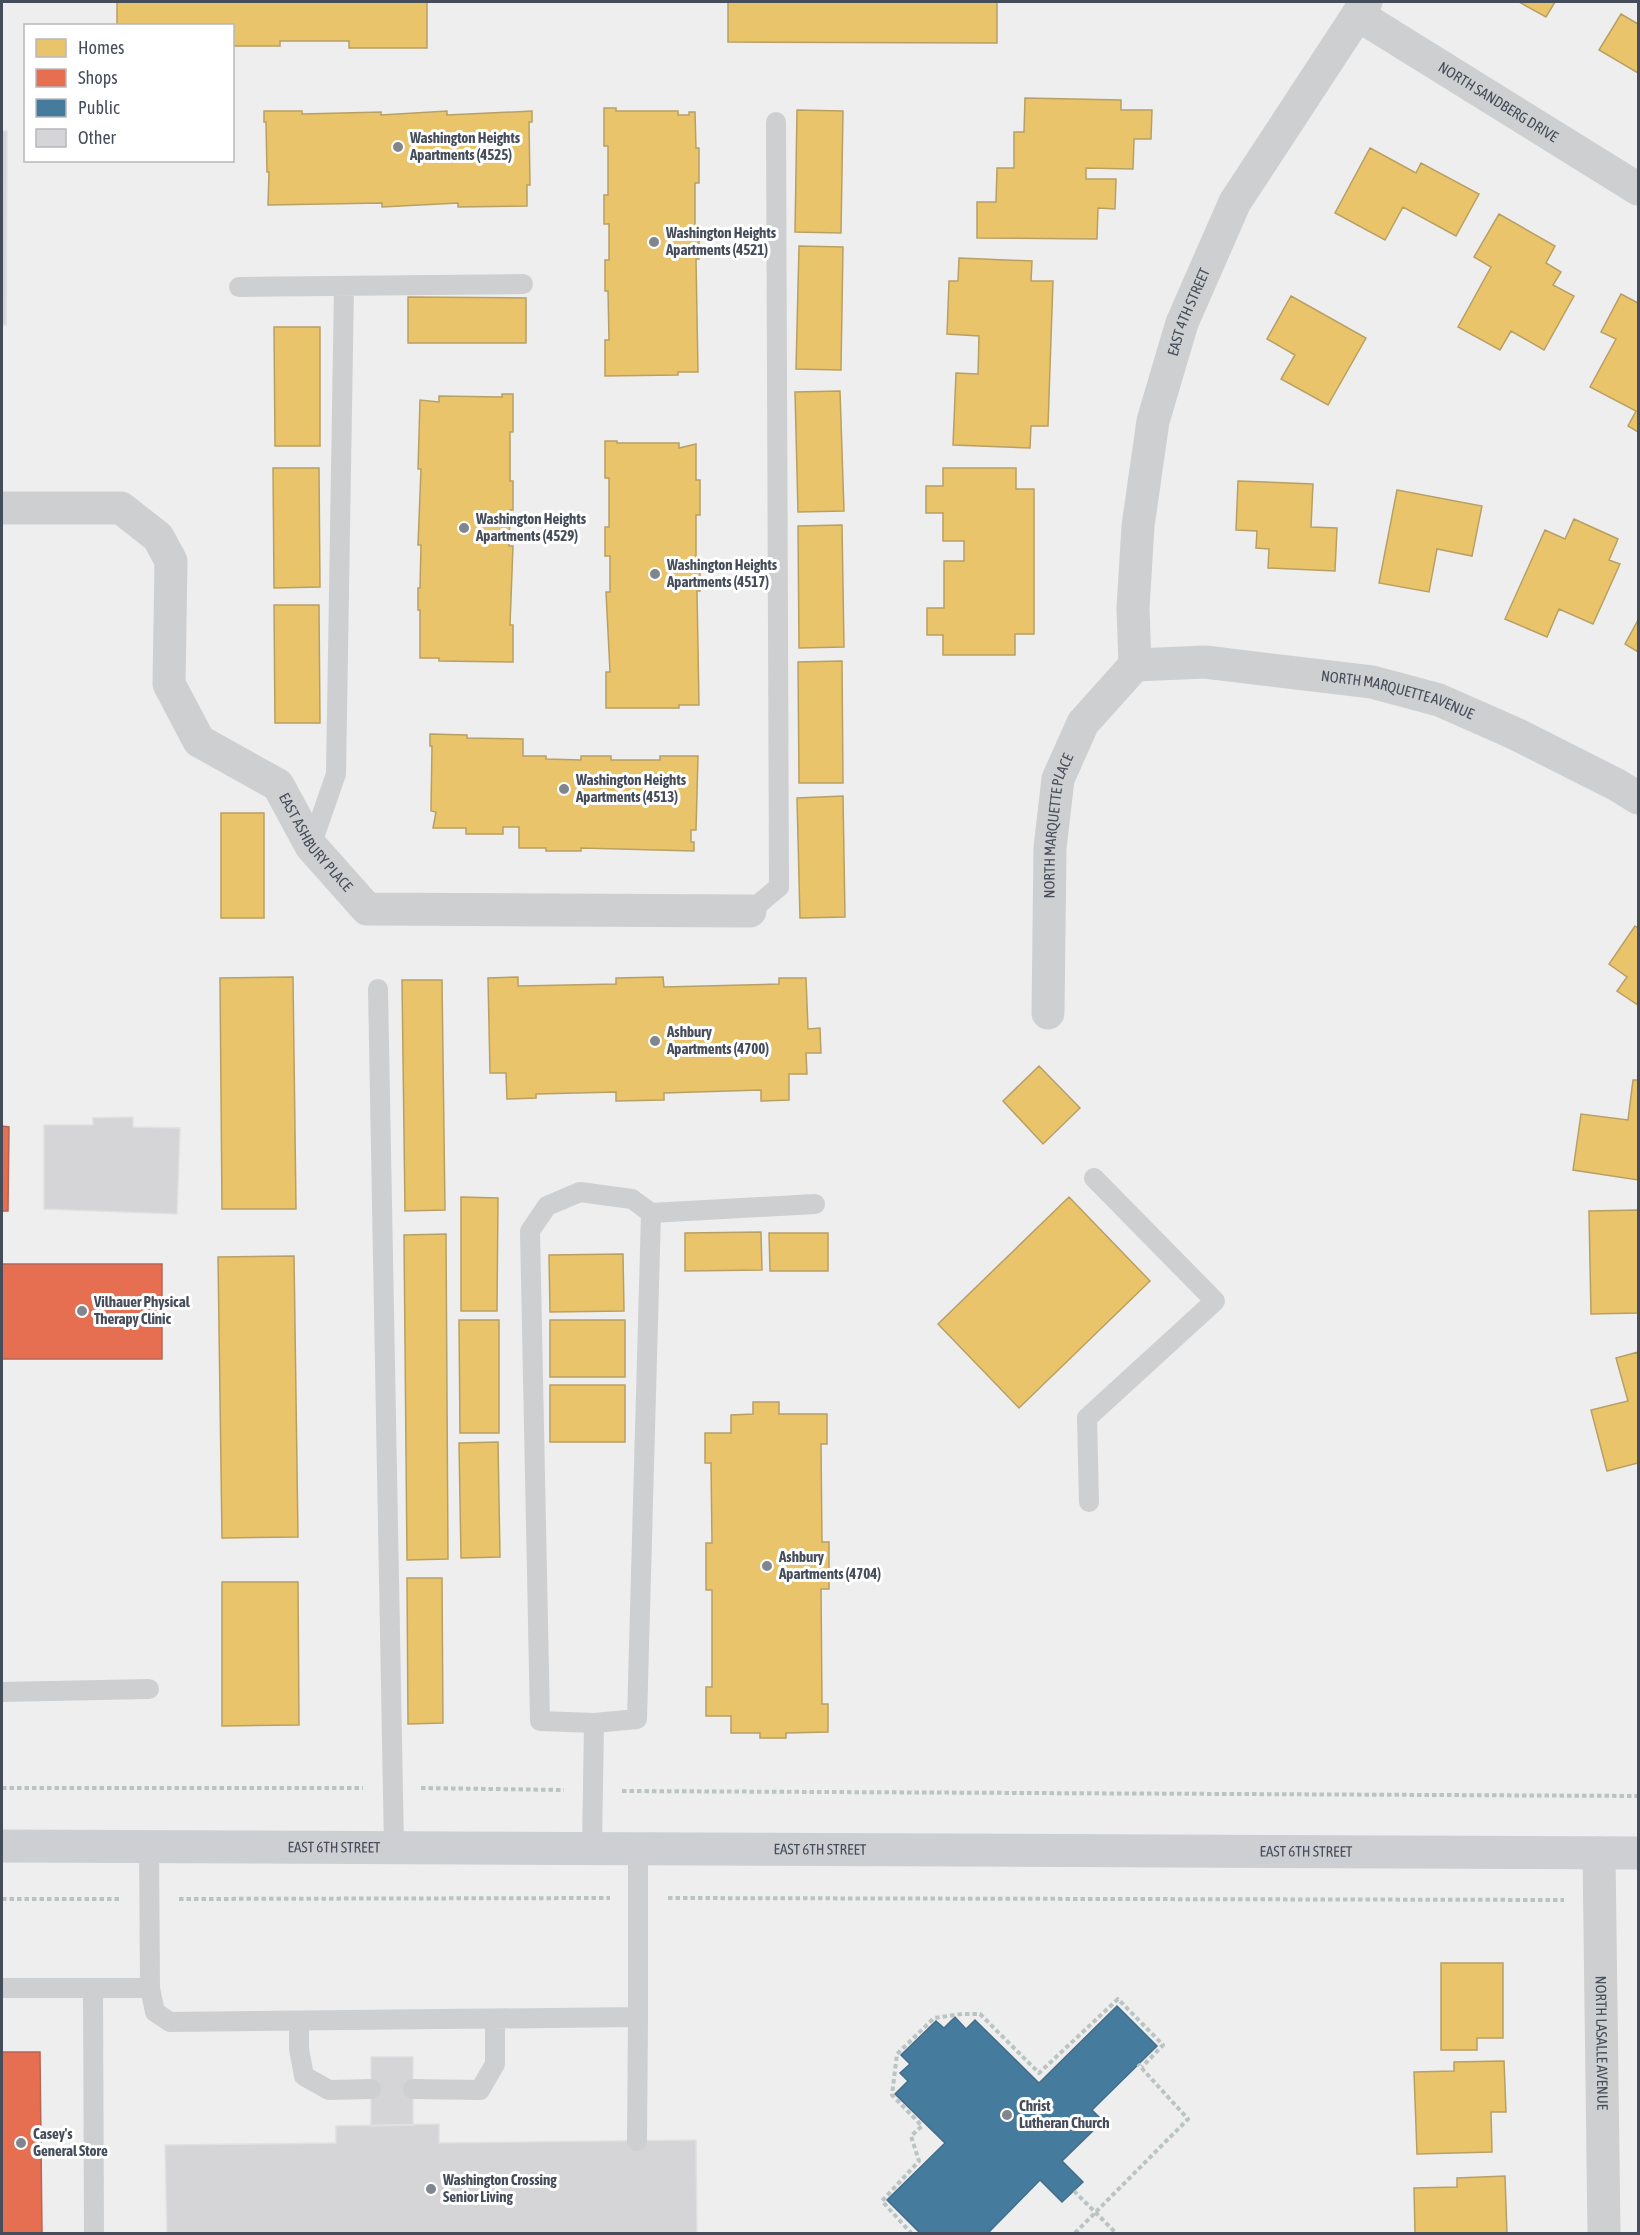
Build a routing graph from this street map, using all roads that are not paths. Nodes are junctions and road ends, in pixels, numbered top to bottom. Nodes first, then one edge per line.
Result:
1 (1362, 8) edge
2 (776, 122) dead end
3 (1638, 189) edge
4 (523, 284) dead end
5 (239, 287) dead end
6 (344, 287) junction
7 (2, 508) edge
8 (1135, 665) junction
9 (1638, 798) edge
10 (311, 846) junction
11 (750, 911) joint
12 (378, 989) dead end
13 (1048, 1013) dead end
14 (1094, 1178) dead end
15 (815, 1204) dead end
16 (651, 1213) junction
17 (1089, 1502) dead end
18 (149, 1689) dead end
19 (2, 1692) edge
20 (594, 1723) junction
21 (2, 1846) edge
22 (149, 1847) junction
23 (394, 1847) junction
24 (592, 1849) junction
25 (638, 1849) junction
26 (1599, 1853) junction
27 (1638, 1853) edge
28 (2, 1988) edge
29 (93, 1988) junction
30 (150, 1988) junction
31 (638, 2018) junction
32 (495, 2019) junction
33 (299, 2021) junction
34 (371, 2089) dead end
35 (413, 2089) dead end
36 (637, 2141) dead end
37 (94, 2234) edge
38 (1605, 2234) edge

1 - 3 street, NORTH SANDBERG DRIVE
1 - 8 street, EAST 4TH STREET
2 - 11 lane
4 - 6 lane
5 - 6 lane
6 - 10 lane
7 - 10 street, EAST ASHBURY PLACE
8 - 9 street, NORTH MARQUETTE AVENUE
8 - 13 street, NORTH MARQUETTE PLACE
10 - 11 street, EAST ASHBURY PLACE
12 - 23 lane
14 - 17 lane
15 - 16 lane
16 - 20 lane
16 - 20 lane
18 - 19 lane
20 - 24 lane
21 - 22 main road, EAST 6TH STREET
22 - 23 main road, EAST 6TH STREET
22 - 30 lane
23 - 24 main road, EAST 6TH STREET
24 - 25 main road, EAST 6TH STREET
25 - 26 main road, EAST 6TH STREET
25 - 31 lane
26 - 27 main road, EAST 6TH STREET
26 - 38 street, NORTH LASALLE AVENUE
28 - 29 lane
29 - 30 lane
29 - 37 lane
30 - 33 lane
31 - 32 lane
31 - 36 lane
32 - 33 lane
32 - 35 lane
33 - 34 lane

